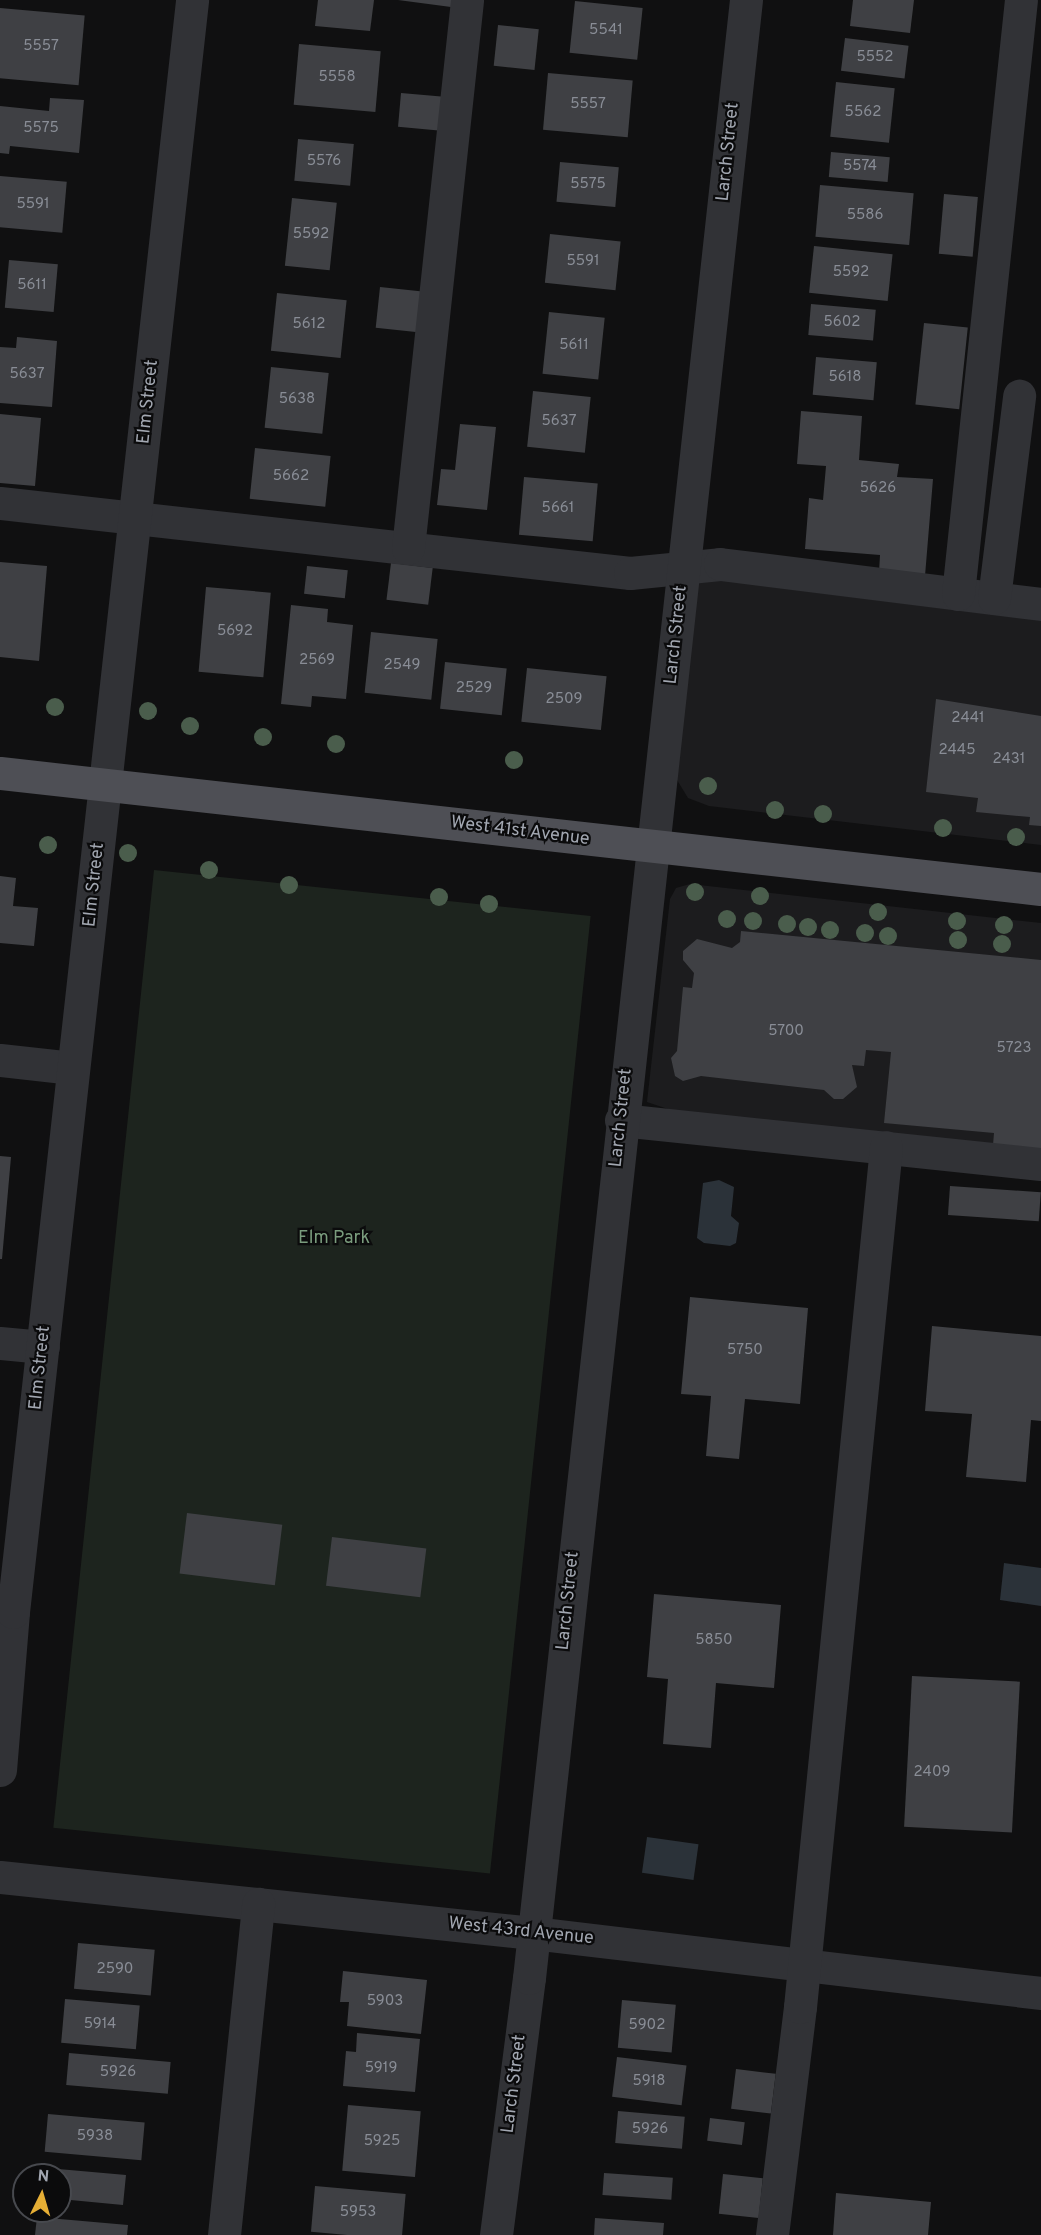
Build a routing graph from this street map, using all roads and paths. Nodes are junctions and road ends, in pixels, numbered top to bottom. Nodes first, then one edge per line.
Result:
1 (192, 0) edge
2 (467, 0) edge
3 (746, 0) edge
4 (1021, 0) edge
5 (1019, 396) dead end
6 (0, 503) edge
7 (136, 518) junction
8 (408, 548) junction
9 (684, 568) junction
10 (958, 594) junction
11 (994, 598) junction
12 (1041, 604) edge
13 (0, 773) edge
14 (106, 784) junction
15 (653, 847) junction
16 (1041, 890) edge
17 (0, 1060) edge
18 (73, 1068) junction
19 (621, 1120) junction
20 (886, 1147) junction
21 (1041, 1164) edge
22 (0, 1343) edge
23 (43, 1347) junction
24 (7, 1611) edge
25 (0, 1770) edge
26 (0, 1877) edge
27 (258, 1904) junction
28 (533, 1932) junction
29 (804, 1964) junction
30 (1041, 1993) edge
31 (224, 2235) edge
32 (496, 2235) edge
33 (772, 2235) edge

1 - 7 street, Elm Street
2 - 8 street
3 - 9 street, Larch Street
4 - 10 street
5 - 11 street
6 - 7 street
7 - 8 street
7 - 14 street, Elm Street
8 - 9 street
9 - 10 street
9 - 15 street, Larch Street
10 - 11 street
11 - 12 street
13 - 14 main road, West 41st Avenue
14 - 15 main road, West 41st Avenue
14 - 18 street, Elm Street
15 - 16 main road, West 41st Avenue
15 - 19 street, Larch Street
17 - 18 street
18 - 23 street, Elm Street
19 - 20 street
19 - 28 street, Larch Street
20 - 21 street
20 - 29 street
22 - 23 street
23 - 24 street, Elm Street
24 - 25 street, Elm Street
26 - 27 street, West 43rd Avenue
27 - 28 street, West 43rd Avenue
27 - 31 street
28 - 29 street, West 43rd Avenue
28 - 32 street, Larch Street
29 - 30 street, West 43rd Avenue
29 - 33 street

